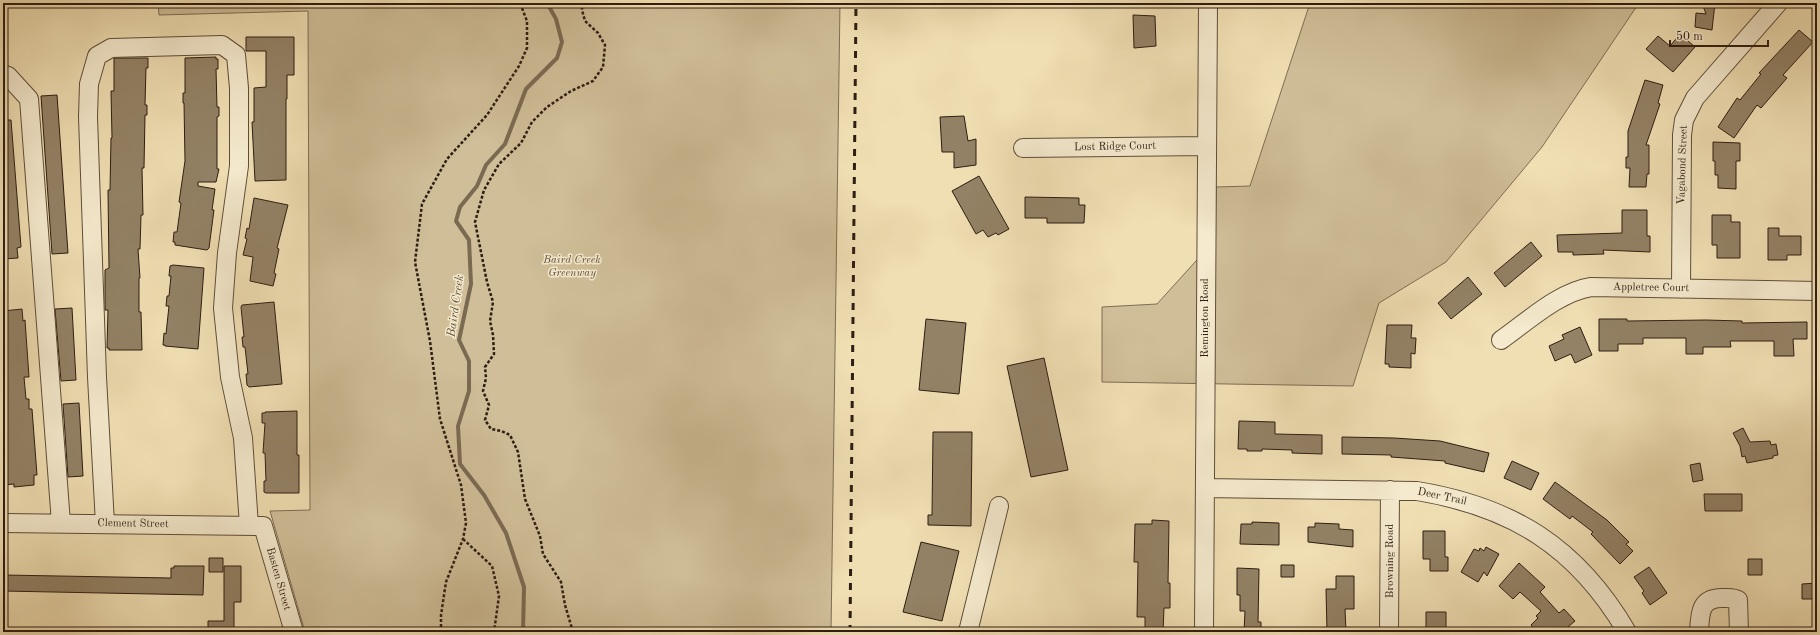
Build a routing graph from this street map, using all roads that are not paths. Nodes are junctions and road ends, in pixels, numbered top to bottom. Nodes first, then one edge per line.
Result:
1 (1208, 3) edge
2 (1778, 3) edge
3 (3, 74) edge
4 (1206, 146) junction
5 (1024, 148) dead end
6 (1681, 288) junction
7 (1817, 291) edge
8 (1501, 340) dead end
9 (1205, 488) junction
10 (1390, 490) junction
11 (999, 506) dead end
12 (3, 523) edge
13 (61, 524) junction
14 (106, 524) junction
15 (256, 526) junction
16 (294, 632) edge
17 (968, 632) edge
18 (1204, 632) edge
19 (1389, 632) edge
20 (1627, 632) edge
21 (1699, 632) edge
22 (1738, 632) edge

1 - 4 street, Remington Road
2 - 6 street, Vagabond Street
3 - 13 street
4 - 5 street, Lost Ridge Court
4 - 9 street, Remington Road
6 - 7 street, Appletree Court
6 - 8 street, Appletree Court
9 - 10 street, Deer Trail
9 - 18 street, Remington Road
10 - 19 street, Browning Road
10 - 20 street, Deer Trail
11 - 17 street
12 - 13 street, Clement Street
13 - 14 street, Clement Street
14 - 15 street, Clement Street
14 - 15 street, Basten Street
15 - 16 street, Basten Street
21 - 22 street

